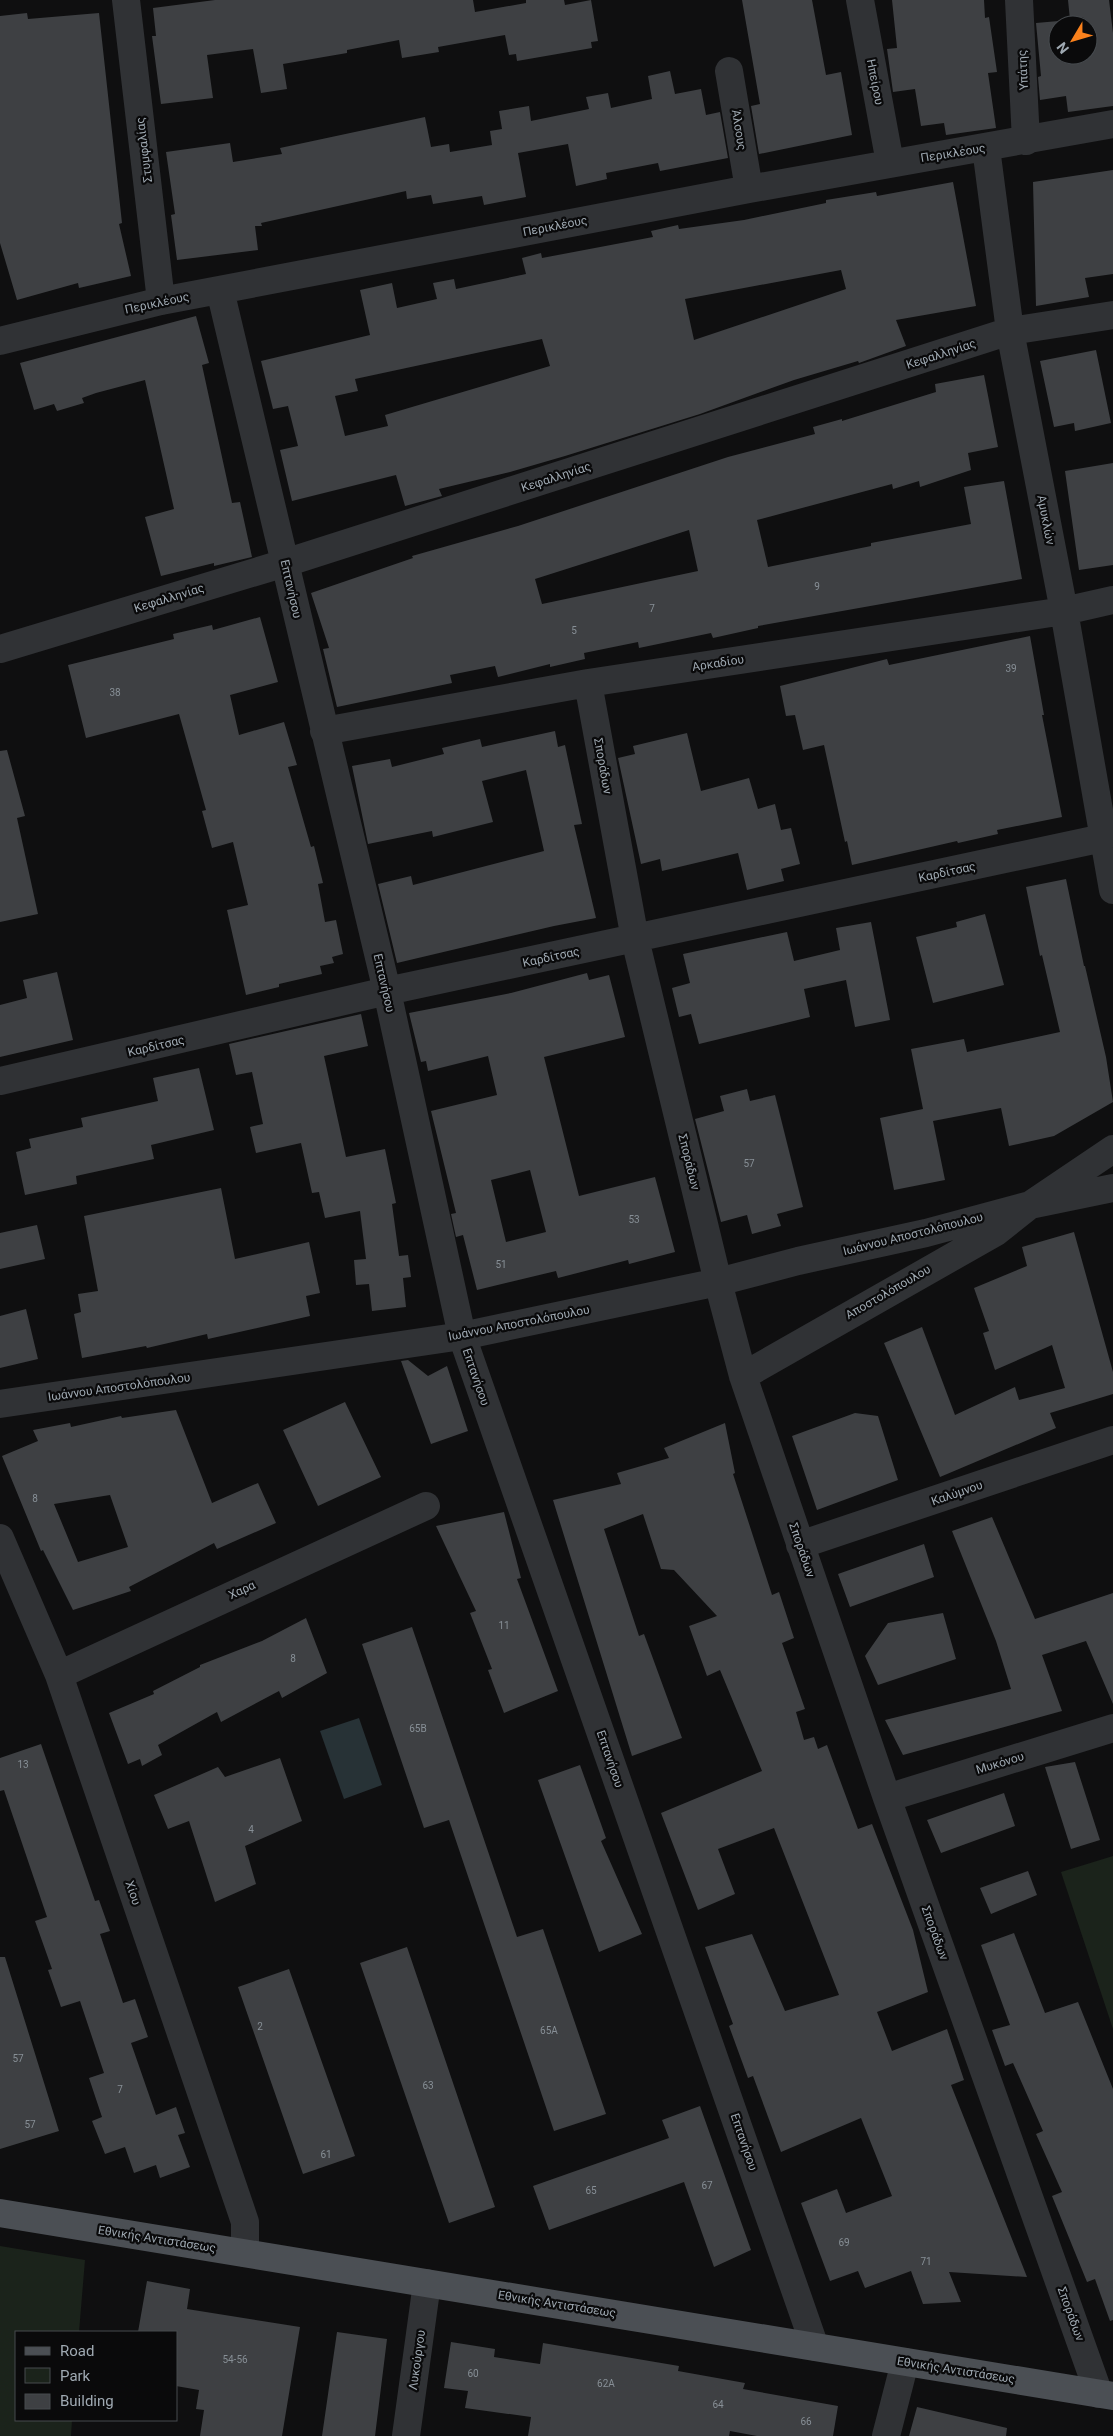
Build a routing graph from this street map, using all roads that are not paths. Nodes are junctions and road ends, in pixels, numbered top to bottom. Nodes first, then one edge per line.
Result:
1 (126, 0) edge
2 (860, 0) edge
3 (1019, 0) edge
4 (729, 71) dead end
5 (1113, 124) edge
6 (1026, 141) junction
7 (986, 148) junction
8 (890, 163) junction
9 (748, 189) junction
10 (220, 290) junction
11 (161, 301) junction
12 (1113, 315) edge
13 (1010, 331) junction
14 (1, 335) edge
15 (285, 563) junction
16 (1113, 600) edge
17 (1064, 611) junction
18 (0, 648) edge
19 (588, 683) junction
20 (324, 731) junction
21 (1103, 838) junction
22 (1113, 890) edge
23 (635, 939) junction
24 (387, 991) junction
25 (0, 1082) edge
26 (1113, 1149) edge
27 (1111, 1196) edge
28 (1030, 1204) junction
29 (718, 1282) junction
30 (462, 1336) junction
31 (743, 1376) junction
32 (0, 1404) edge
33 (1113, 1440) edge
34 (426, 1506) dead end
35 (0, 1538) edge
36 (800, 1545) junction
37 (59, 1675) junction
38 (1113, 1728) edge
39 (887, 1798) junction
40 (0, 2213) edge
41 (245, 2254) junction
42 (427, 2283) junction
43 (814, 2347) junction
44 (906, 2362) junction
45 (1106, 2395) edge
46 (406, 2436) edge
47 (886, 2436) edge

1 - 11 street, Στυμφαλίας
2 - 8 street, Ηπείρου
3 - 6 street, Υπάτης
4 - 9 street, Άλσους
5 - 6 street, Περικλέους
6 - 7 street, Περικλέους
7 - 8 street, Περικλέους
7 - 13 street, Αμυκλών
8 - 9 street, Περικλέους
9 - 10 street, Περικλέους
10 - 11 street, Περικλέους
10 - 15 street, Επτανήσου
11 - 14 street, Περικλέους
12 - 13 street, Κεφαλληνίας
13 - 15 street, Κεφαλληνίας
13 - 17 street, Αμυκλών
15 - 18 street, Κεφαλληνίας
15 - 20 street, Επτανήσου
16 - 17 street, Αρκαδίου
17 - 19 street, Αρκαδίου
17 - 21 street, Αμυκλών
19 - 20 street, Αρκαδίου
19 - 23 street, Σποράδων
20 - 24 street, Επτανήσου
21 - 22 street, Αμυκλών
21 - 23 street, Καρδίτσας
23 - 24 street, Καρδίτσας
23 - 29 street, Σποράδων
24 - 25 street, Καρδίτσας
24 - 30 street, Επτανήσου
26 - 28 street, Ιωάννου Αποστολόπουλου
27 - 28 street, Ιωάννου Αποστολόπουλου
28 - 29 street, Ιωάννου Αποστολόπουλου
28 - 31 street, Αποστολόπουλου
29 - 30 street, Ιωάννου Αποστολόπουλου
29 - 31 street, Σποράδων
30 - 32 street, Ιωάννου Αποστολόπουλου
30 - 43 street, Επτανήσου
31 - 36 street, Σποράδων
33 - 36 street, Καλύμνου
34 - 37 street, Χαρα
35 - 37 street, Χίου
36 - 39 street, Σποράδων
37 - 41 street, Χίου
38 - 39 street, Μυκόνου
39 - 45 street, Σποράδων
40 - 41 main road, Εθνικής Αντιστάσεως
41 - 42 main road, Εθνικής Αντιστάσεως
42 - 43 main road, Εθνικής Αντιστάσεως
42 - 46 street, Λυκούργου
43 - 44 main road, Εθνικής Αντιστάσεως
44 - 45 main road, Εθνικής Αντιστάσεως
44 - 47 street

